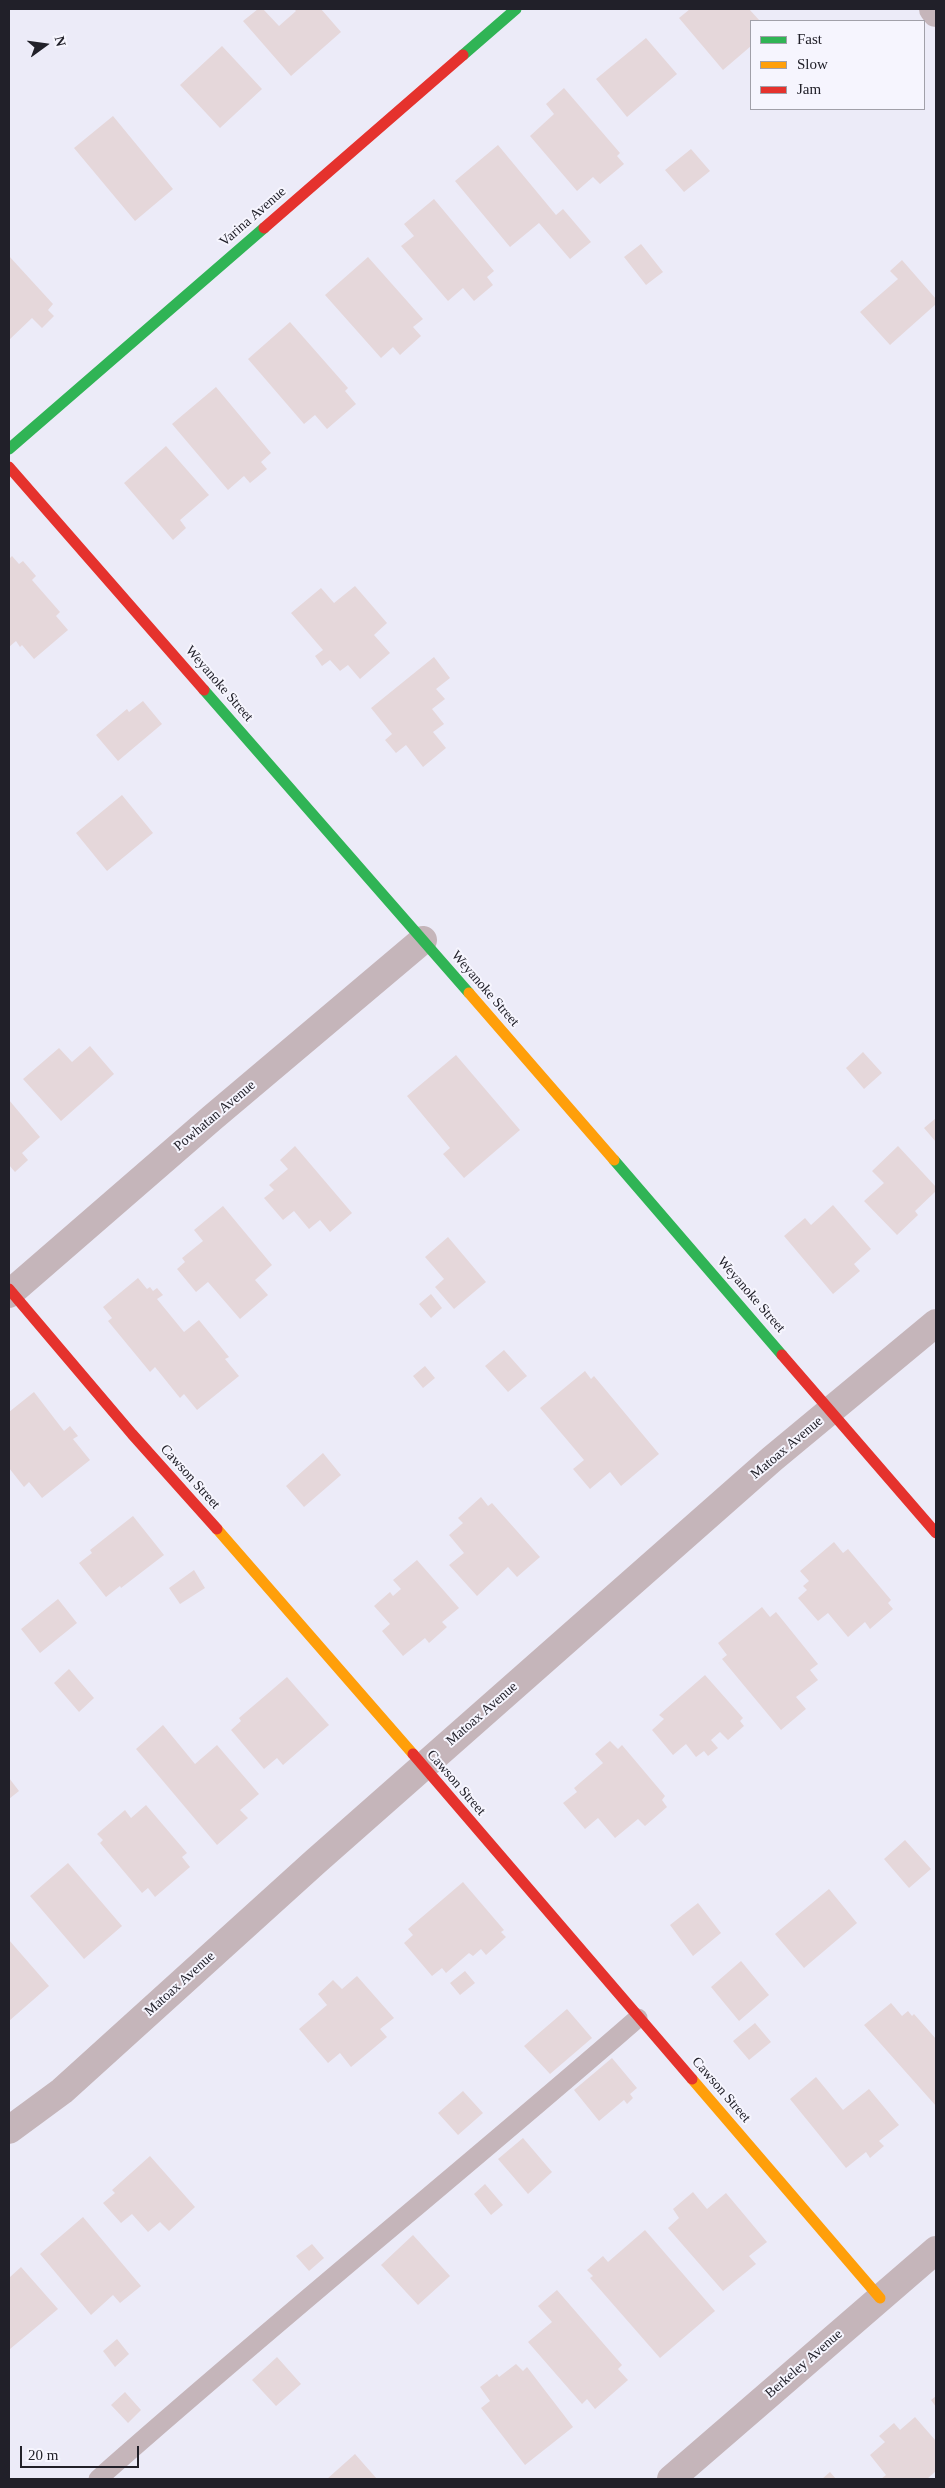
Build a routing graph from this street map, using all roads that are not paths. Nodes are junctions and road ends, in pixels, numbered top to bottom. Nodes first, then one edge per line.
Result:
1 (516, 9) edge
2 (933, 9) edge
3 (936, 13) edge
4 (9, 449) edge
5 (9, 467) edge
6 (424, 940) junction
7 (10, 1292) edge
8 (936, 1323) edge
9 (832, 1410) junction
10 (936, 1533) edge
11 (423, 1767) junction
12 (638, 2018) junction
13 (9, 2130) edge
14 (936, 2250) edge
15 (880, 2298) junction
16 (98, 2479) edge
17 (671, 2479) edge

1 - 4 street, Varina Avenue
2 - 3 street
5 - 6 street, Weyanoke Street
6 - 7 street, Powhatan Avenue
6 - 9 street, Weyanoke Street
7 - 11 street, Cawson Street
8 - 9 street, Matoax Avenue
9 - 10 street, Weyanoke Street
9 - 11 street, Matoax Avenue
11 - 12 street, Cawson Street
11 - 13 street, Matoax Avenue
12 - 15 street, Cawson Street
12 - 16 lane
14 - 15 street, Berkeley Avenue
15 - 17 street, Berkeley Avenue

